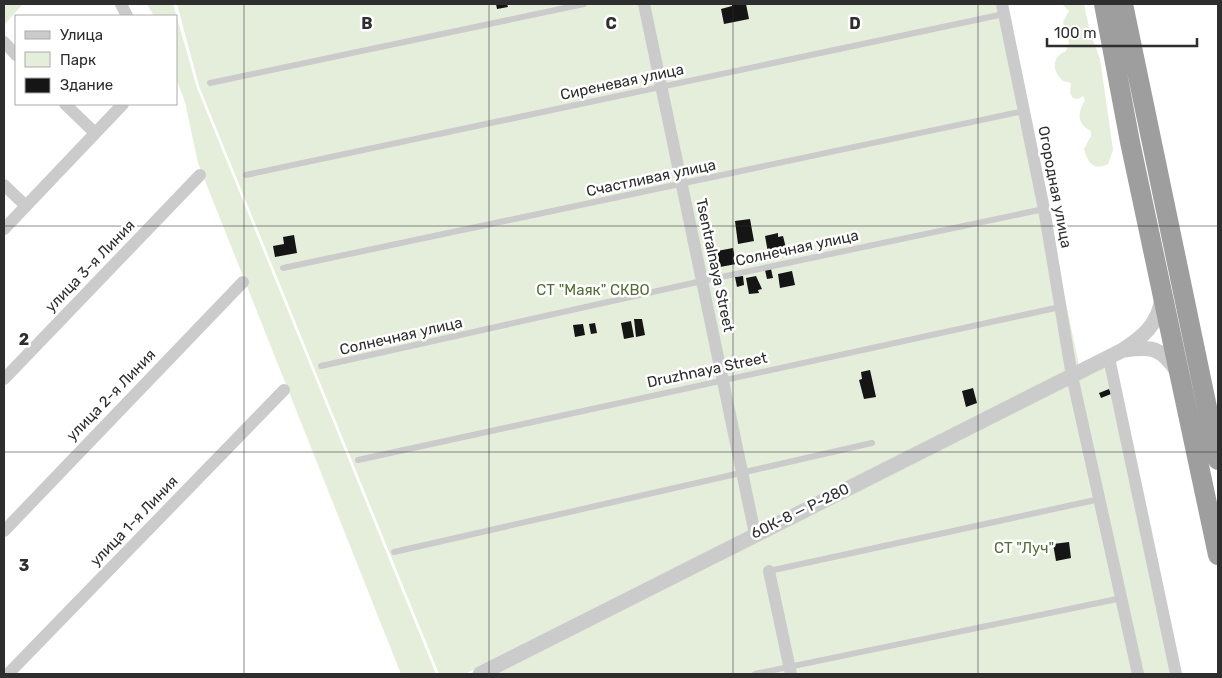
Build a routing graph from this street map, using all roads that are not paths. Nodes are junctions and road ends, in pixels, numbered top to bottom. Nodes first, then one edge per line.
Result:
1 (584, 4) edge
2 (644, 4) edge
3 (1104, 4) edge
4 (1123, 4) edge
5 (1002, 9) edge
6 (4, 42) edge
7 (15, 54) edge
8 (210, 83) dead end
9 (661, 87) junction
10 (66, 105) edge
11 (122, 105) edge
12 (1024, 111) junction
13 (95, 134) junction
14 (1151, 139) junction
15 (1130, 142) junction
16 (200, 175) dead end
17 (246, 176) dead end
18 (682, 184) junction
19 (4, 185) edge
20 (26, 206) junction
21 (1044, 209) junction
22 (4, 229) edge
23 (283, 268) dead end
24 (702, 281) junction
25 (243, 282) dead end
26 (1162, 290) junction
27 (1185, 305) junction
28 (1062, 307) junction
29 (1115, 354) junction
30 (321, 366) dead end
31 (1072, 376) junction
32 (1181, 377) junction
33 (4, 379) edge
34 (722, 380) junction
35 (284, 390) dead end
36 (1218, 396) edge
37 (872, 443) dead end
38 (358, 460) dead end
39 (1218, 460) edge
40 (742, 473) junction
41 (1100, 499) junction
42 (4, 530) edge
43 (755, 534) junction
44 (394, 552) dead end
45 (1218, 555) edge
46 (769, 571) joint
47 (1122, 598) junction
48 (790, 671) edge
49 (8, 674) edge
50 (480, 674) edge
51 (755, 674) edge
52 (1138, 674) edge
53 (1176, 674) edge

1 - 8 lane
2 - 9 street, Tsentralnaya Street
3 - 15 highway
4 - 14 highway
5 - 9 lane, Сиреневая улица
5 - 12 street, Огородная улица
6 - 7 street
9 - 17 lane, Сиреневая улица
9 - 18 street, Tsentralnaya Street
10 - 13 street
11 - 13 street
12 - 18 lane, Счастливая улица
12 - 21 street, Огородная улица
13 - 20 street
14 - 15 highway
14 - 27 highway
15 - 26 highway
16 - 33 street, улица 3-я Линия
18 - 23 lane, Счастливая улица
18 - 24 street, Tsentralnaya Street
19 - 20 street
20 - 22 street
21 - 24 lane, Солнечная улица
21 - 28 street, Огородная улица
24 - 30 lane, Солнечная улица
24 - 34 street, Tsentralnaya Street
25 - 42 street, улица 2-я Линия
26 - 29 street, 60К-8 — Р-280
26 - 32 highway
27 - 36 highway
27 - 39 highway
28 - 31 street, Огородная улица
28 - 34 lane, Druzhnaya Street
29 - 31 street, 60К-8 — Р-280
29 - 32 street, 60К-8 — Р-280
29 - 53 street
31 - 41 street, Огородная улица
31 - 43 street, 60К-8 — Р-280
32 - 45 highway
34 - 38 lane, Druzhnaya Street
34 - 40 street, Tsentralnaya Street
35 - 49 street, улица 1-я Линия
37 - 40 lane
40 - 43 street, Tsentralnaya Street
40 - 44 lane
41 - 46 lane
41 - 47 street, Огородная улица
43 - 50 street, 60К-8 — Р-280
46 - 48 street
47 - 48 lane
47 - 52 street, Огородная улица
48 - 51 lane

